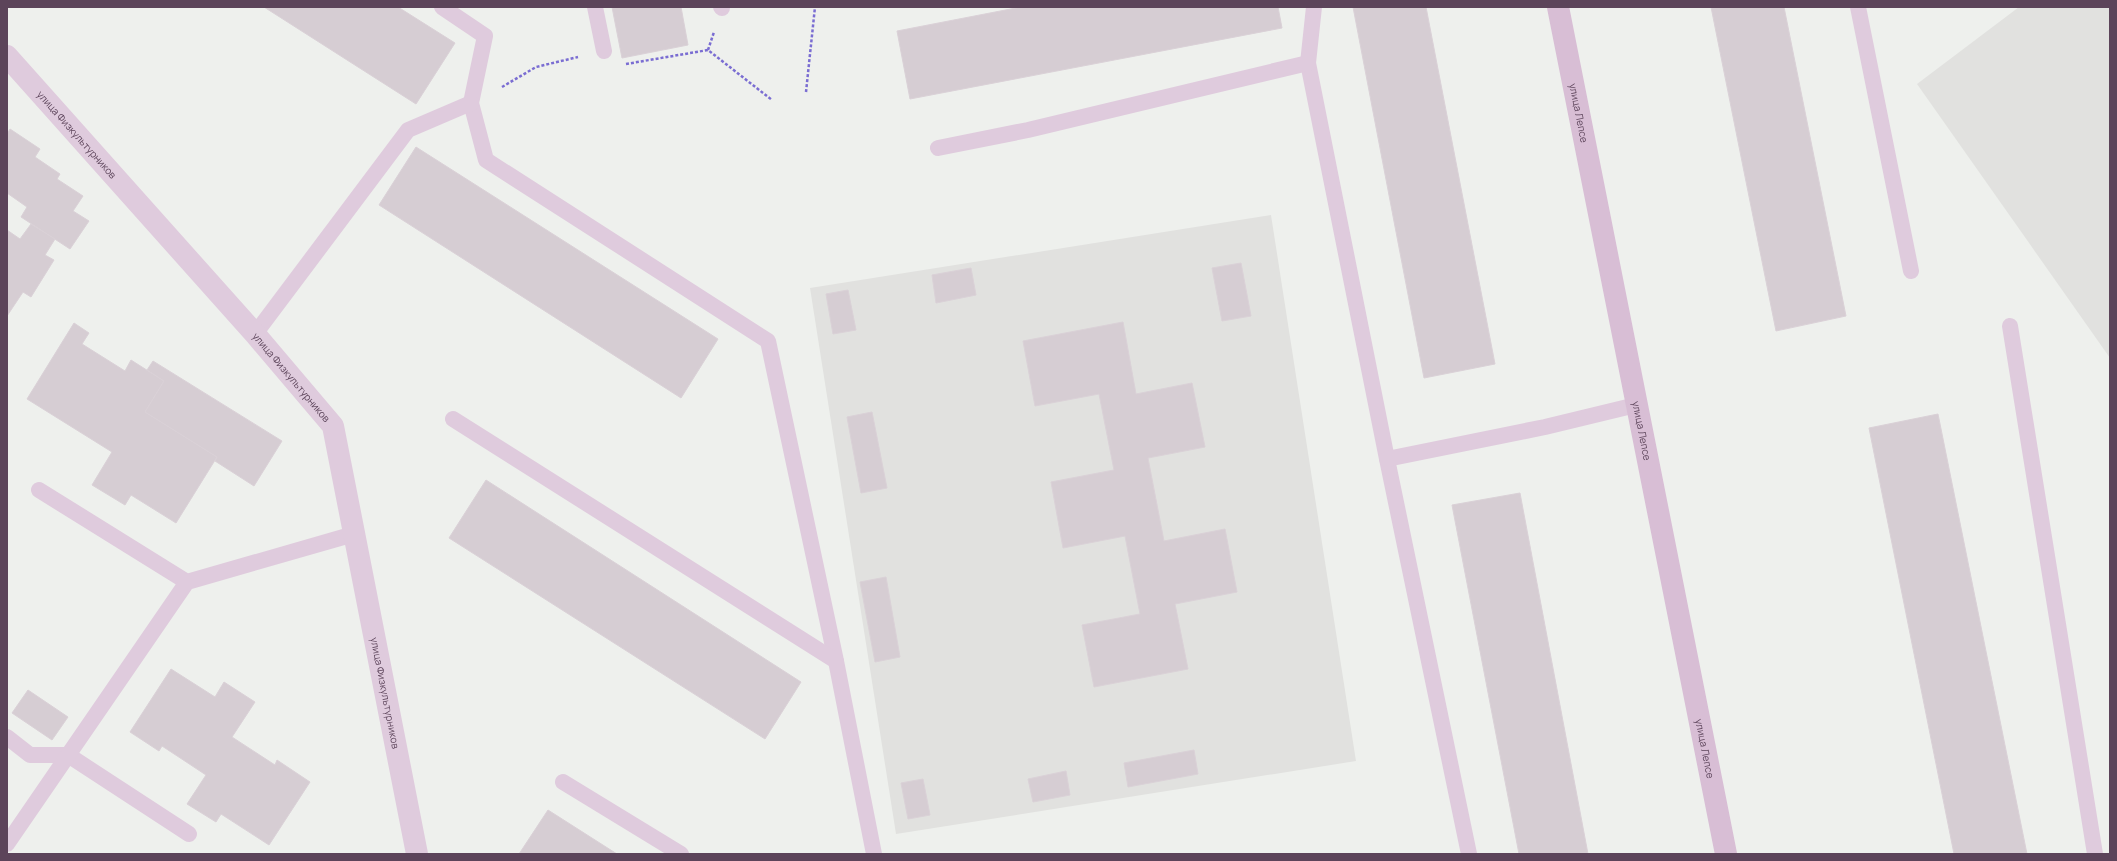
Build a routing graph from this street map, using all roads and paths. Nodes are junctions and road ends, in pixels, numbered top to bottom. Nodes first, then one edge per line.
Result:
1 (442, 7) edge
2 (595, 7) edge
3 (815, 7) edge
4 (1314, 7) edge
5 (1558, 7) edge
6 (1858, 7) edge
7 (604, 51) junction
8 (7, 56) edge
9 (1308, 63) junction
10 (512, 83) dead end
11 (806, 92) dead end
12 (772, 100) dead end
13 (471, 103) junction
14 (938, 148) dead end
15 (1911, 271) dead end
16 (2010, 326) dead end
17 (256, 334) junction
18 (1636, 405) junction
19 (453, 419) dead end
20 (1387, 459) junction
21 (39, 490) dead end
22 (354, 534) junction
23 (186, 582) junction
24 (836, 661) junction
25 (7, 737) edge
26 (68, 755) junction
27 (563, 782) dead end
28 (189, 834) dead end
29 (7, 844) edge
30 (417, 854) edge
31 (681, 854) edge
32 (874, 854) edge
33 (1469, 854) edge
34 (1726, 854) edge
35 (2096, 854) edge

1 - 13 lane
2 - 7 lane
3 - 11 path
4 - 9 lane
5 - 18 main road, улица Лепсе
6 - 15 lane
7 - 10 path
7 - 12 path
8 - 17 street, улица Физкультурников
9 - 14 lane
9 - 20 lane
13 - 17 lane
13 - 24 lane
16 - 35 lane
17 - 22 street, улица Физкультурников
18 - 20 lane
18 - 34 main road, улица Лепсе
19 - 24 lane
20 - 33 lane
21 - 23 lane
22 - 23 lane
22 - 30 street, улица Физкультурников
23 - 26 lane
24 - 32 lane
25 - 26 lane
26 - 28 lane
26 - 29 lane
27 - 31 lane

